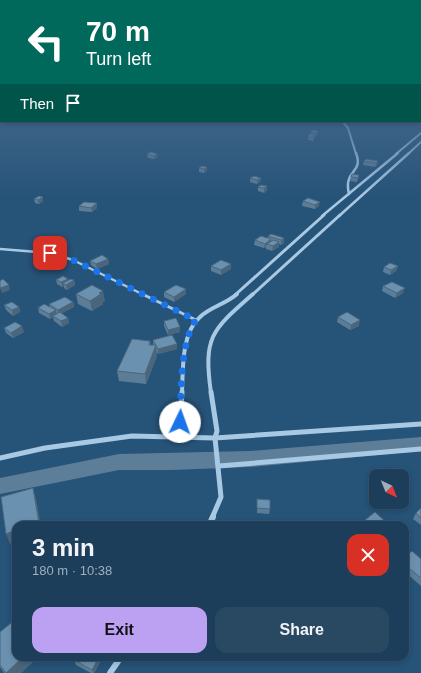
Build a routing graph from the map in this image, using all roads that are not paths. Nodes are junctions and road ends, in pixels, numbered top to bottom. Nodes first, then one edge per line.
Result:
1 (349, 135) edge
2 (418, 135) edge
3 (421, 142) edge
4 (349, 194) junction
5 (0, 249) edge
6 (196, 320) junction
7 (421, 424) edge
8 (179, 438) junction
9 (215, 440) junction
10 (421, 449) edge
11 (0, 458) edge
12 (219, 466) junction
13 (211, 521) edge
14 (118, 661) edge
15 (110, 673) edge

1 - 4 street
2 - 4 street
3 - 9 street
4 - 6 street
5 - 6 lane
6 - 8 street
7 - 9 street
8 - 9 street
8 - 11 street
9 - 12 street
10 - 12 street
12 - 13 street
14 - 15 street

